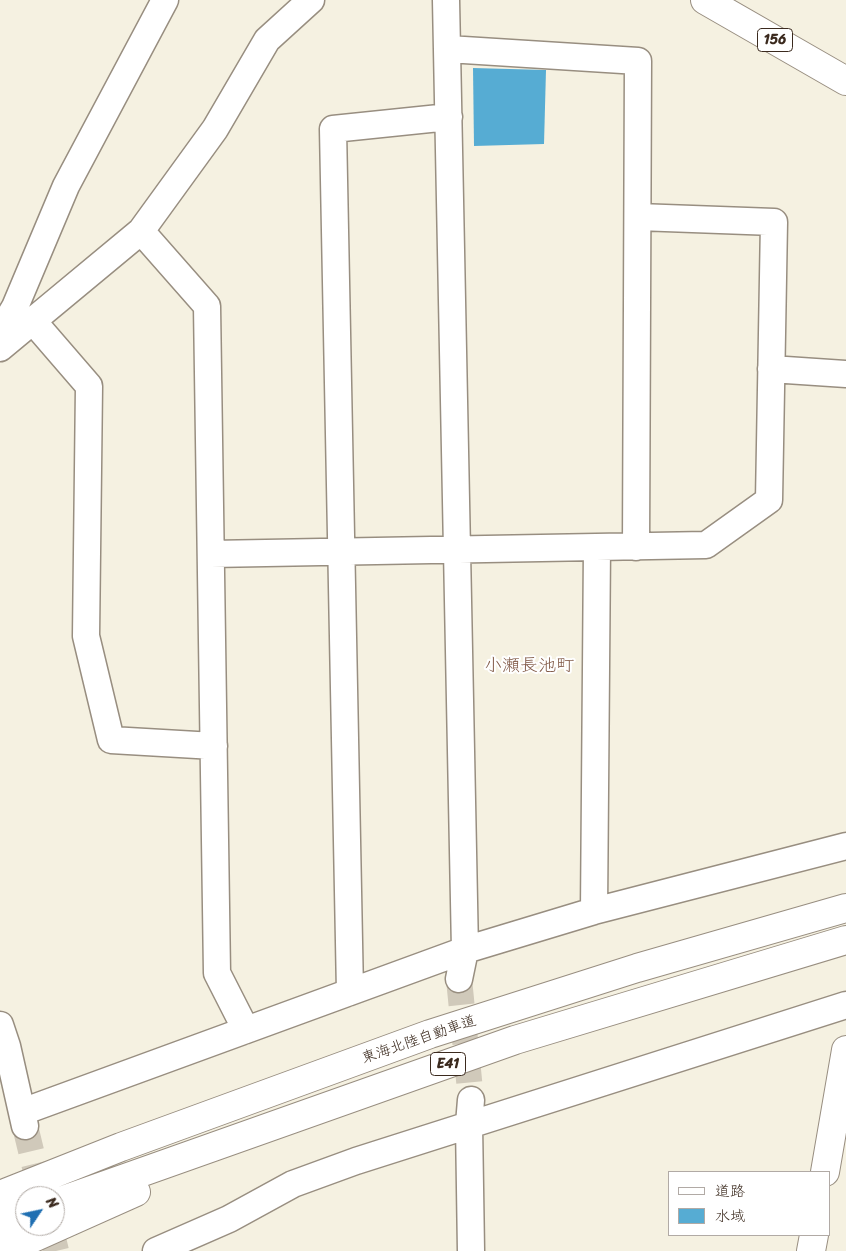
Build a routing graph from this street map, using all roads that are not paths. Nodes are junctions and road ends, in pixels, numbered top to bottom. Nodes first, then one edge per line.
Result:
1 (165, 0) edge
2 (310, 0) edge
3 (446, 0) edge
4 (705, 0) edge
5 (448, 49) junction
6 (846, 80) edge
7 (449, 117) junction
8 (638, 217) junction
9 (141, 231) junction
10 (32, 320) junction
11 (0, 332) edge
12 (0, 348) edge
13 (771, 369) junction
14 (846, 374) edge
15 (597, 547) junction
16 (636, 547) junction
17 (457, 550) junction
18 (340, 552) junction
19 (211, 554) junction
20 (214, 746) junction
21 (846, 846) edge
22 (846, 908) edge
23 (594, 911) junction
24 (846, 940) edge
25 (465, 950) junction
26 (459, 979) tunnel mouth
27 (350, 992) junction
28 (846, 1005) edge
29 (0, 1026) edge
30 (246, 1030) junction
31 (846, 1050) edge
32 (842, 1090) edge
33 (341, 1102) junction
34 (470, 1112) junction
35 (824, 1171) edge
36 (0, 1195) edge
37 (65, 1199) edge
38 (15, 1218) edge
39 (0, 1224) edge
40 (814, 1236) edge
41 (4, 1251) edge
42 (156, 1251) edge
43 (471, 1251) edge
44 (811, 1251) edge

1 - 11 street
2 - 9 street
3 - 5 street
4 - 6 highway, 156
5 - 7 street
5 - 8 street
7 - 17 street
7 - 18 street
8 - 13 street
8 - 16 street
9 - 10 street
9 - 19 street
10 - 12 street
10 - 20 street
13 - 14 street
13 - 16 street
15 - 16 street
15 - 17 street
15 - 23 street
17 - 18 street
17 - 25 street
18 - 19 street
18 - 27 street
19 - 20 street
20 - 30 street
21 - 23 street
22 - 36 highway, 東海北陸自動車道 / E41
23 - 25 street
24 - 33 highway, E41
25 - 26 street
25 - 27 street
27 - 30 street
28 - 34 street
29 - 30 street
31 - 32 highway
32 - 35 highway
33 - 37 highway, E41
33 - 41 highway
34 - 42 street
34 - 43 street
38 - 39 highway
40 - 44 highway

